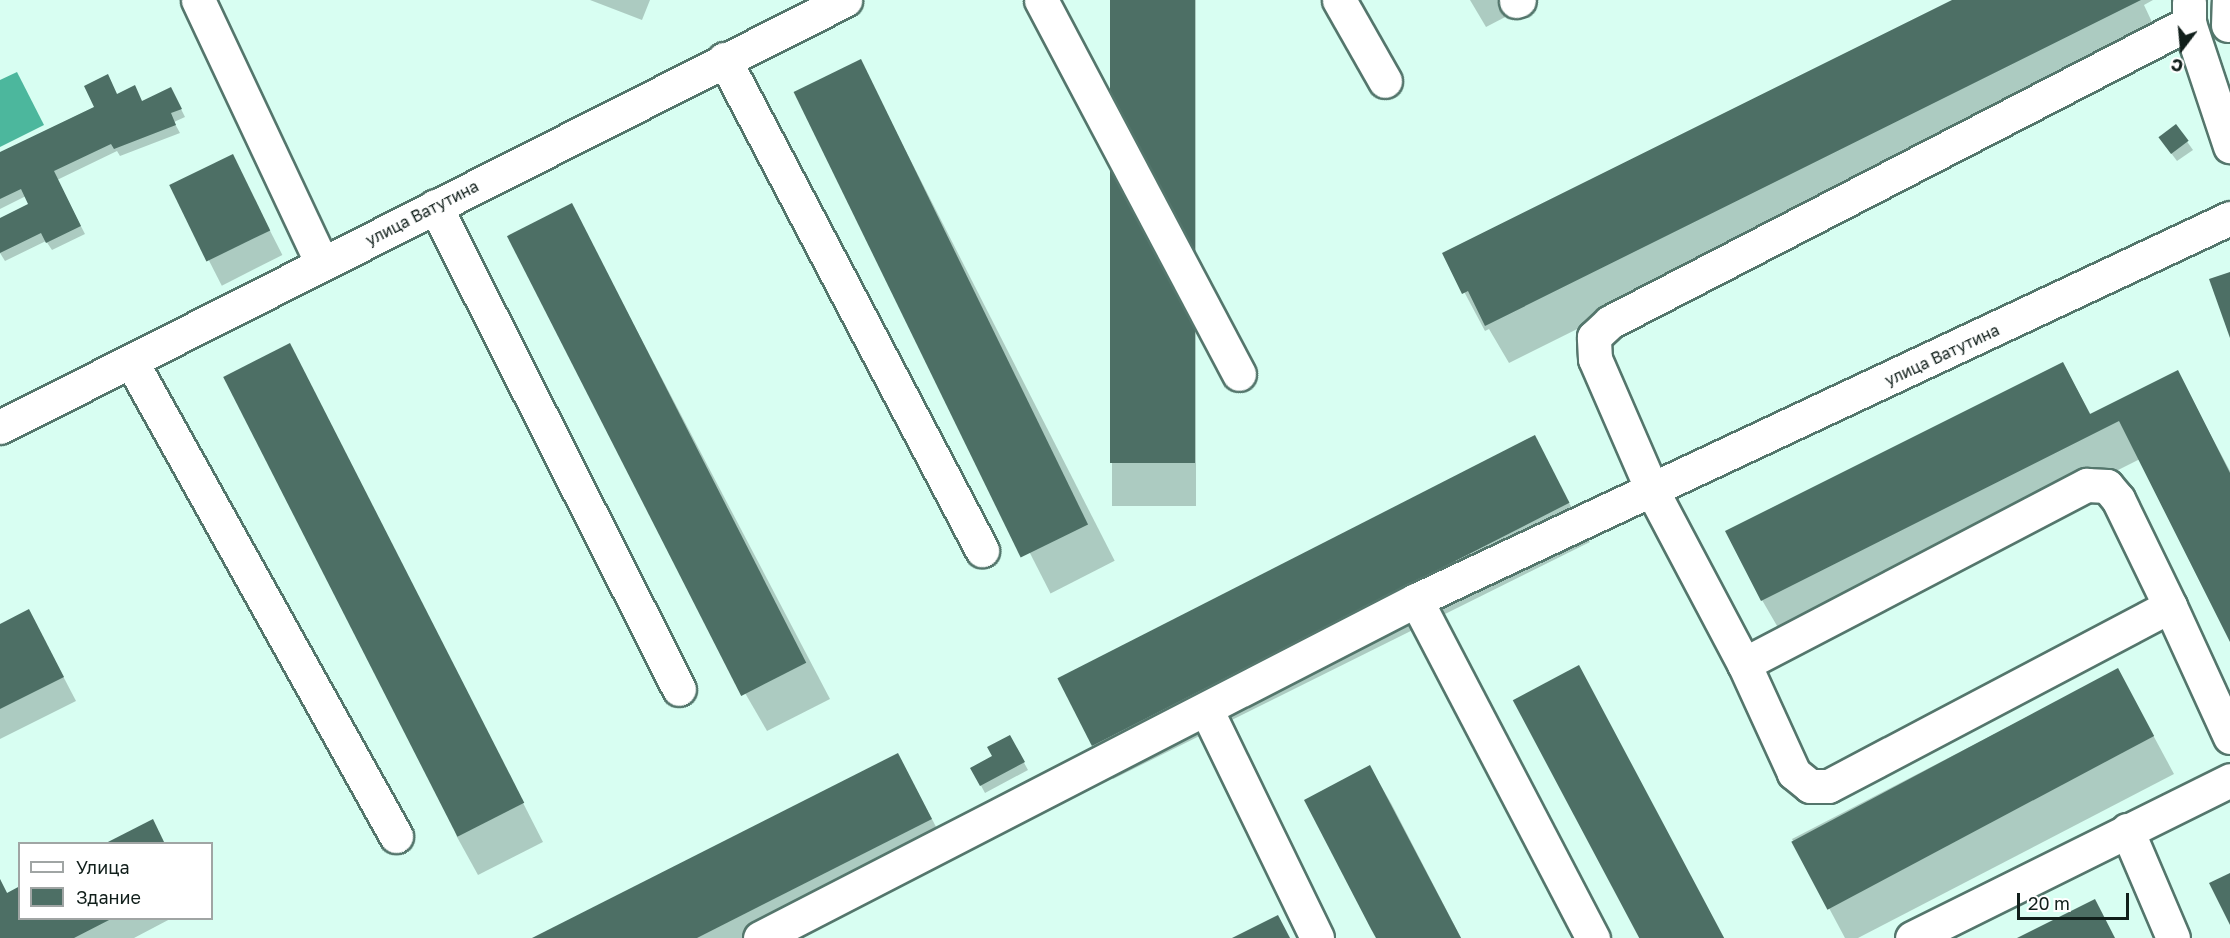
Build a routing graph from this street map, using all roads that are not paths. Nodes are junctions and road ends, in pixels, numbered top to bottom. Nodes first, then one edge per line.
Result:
1 (198, 0) edge
2 (845, 0) edge
3 (1041, 0) edge
4 (1339, 0) edge
5 (2189, 12) edge
6 (724, 59) junction
7 (1386, 81) dead end
8 (2230, 146) edge
9 (435, 206) junction
10 (2230, 218) edge
11 (322, 263) junction
12 (131, 361) junction
13 (1239, 374) dead end
14 (0, 427) edge
15 (1652, 490) junction
16 (982, 550) dead end
17 (1416, 600) junction
18 (2170, 606) junction
19 (1744, 664) junction
20 (678, 689) dead end
21 (1206, 709) junction
22 (2230, 737) edge
23 (2230, 780) edge
24 (2127, 830) junction
25 (396, 836) dead end
26 (813, 927) edge
27 (760, 938) edge
28 (1317, 938) edge
29 (1593, 938) edge
30 (1912, 938) edge
31 (2173, 938) edge

1 - 11 street
2 - 6 street, улица Ватутина
3 - 13 street
4 - 7 street
5 - 8 street
5 - 15 street
6 - 9 street, улица Ватутина
6 - 16 street
9 - 11 street, улица Ватутина
9 - 20 street
10 - 15 street, улица Ватутина
11 - 12 street, улица Ватутина
12 - 14 street, улица Ватутина
12 - 25 street
15 - 17 street, улица Ватутина
15 - 19 street
17 - 21 street, улица Ватутина
17 - 29 street
18 - 19 street
18 - 19 street
18 - 22 street
21 - 26 street, улица Ватутина
21 - 28 street
23 - 24 street
24 - 30 street
24 - 31 street
26 - 27 street, улица Ватутина

